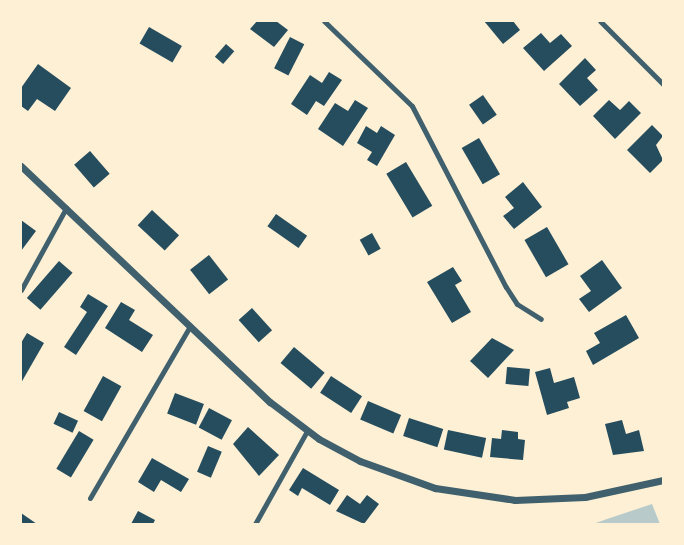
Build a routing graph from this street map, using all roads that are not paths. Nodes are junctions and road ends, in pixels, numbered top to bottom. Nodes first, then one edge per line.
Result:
1 (324, 21) edge
2 (600, 21) edge
3 (663, 84) edge
4 (21, 166) edge
5 (66, 208) junction
6 (21, 290) edge
7 (541, 319) dead end
8 (190, 326) junction
9 (307, 431) junction
10 (663, 480) edge
11 (90, 498) dead end
12 (255, 524) edge

1 - 7 street
2 - 3 street
4 - 5 street
5 - 6 street
5 - 8 street
8 - 9 street
8 - 11 street
9 - 10 street
9 - 12 street

